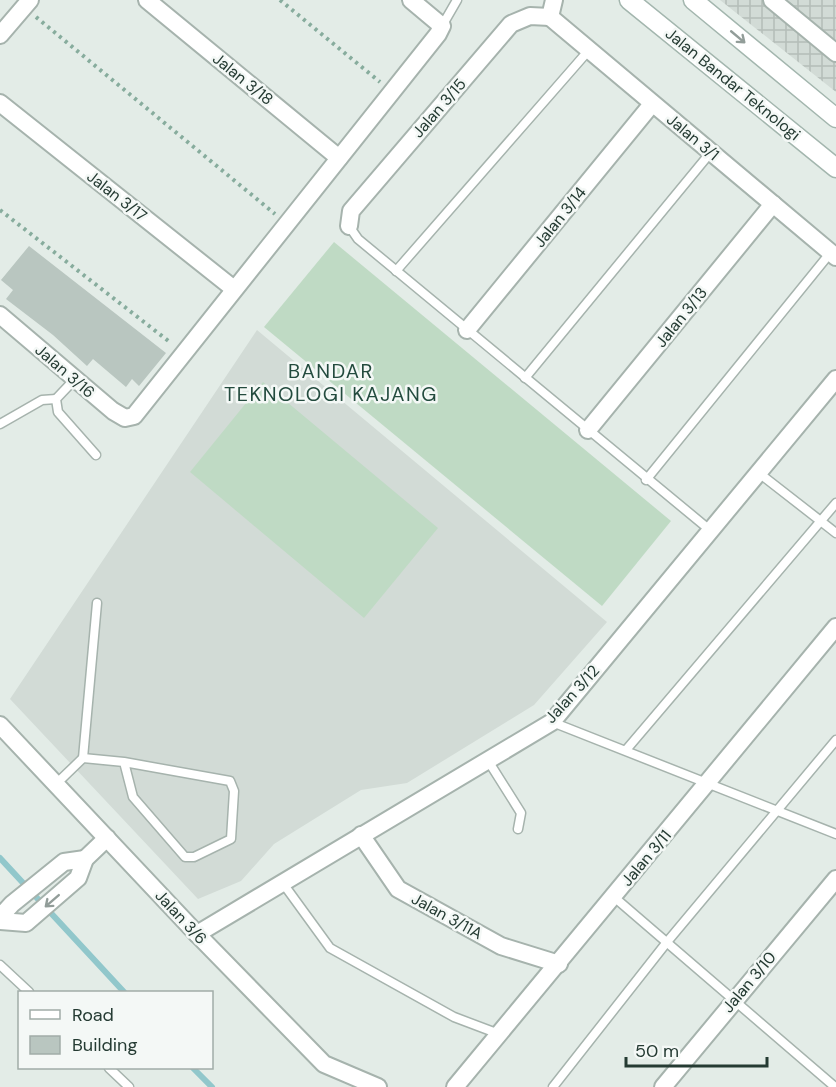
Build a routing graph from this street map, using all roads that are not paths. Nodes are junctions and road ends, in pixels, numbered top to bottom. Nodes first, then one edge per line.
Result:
1 (147, 0) edge
2 (411, 0) edge
3 (457, 0) edge
4 (554, 0) edge
5 (629, 0) edge
6 (693, 0) edge
7 (772, 0) edge
8 (28, 3) edge
9 (550, 17) junction
10 (442, 26) junction
11 (0, 35) edge
12 (589, 50) junction
13 (836, 53) edge
14 (0, 103) edge
15 (652, 104) junction
16 (836, 118) edge
17 (711, 152) junction
18 (339, 158) junction
19 (836, 168) edge
20 (773, 204) junction
21 (349, 226) joint
22 (833, 255) edge
23 (396, 271) junction
24 (234, 289) junction
25 (3, 324) edge
26 (467, 330) junction
27 (525, 378) junction
28 (836, 378) edge
29 (75, 379) junction
30 (56, 399) junction
31 (0, 424) edge
32 (588, 430) junction
33 (96, 455) dead end
34 (759, 473) junction
35 (646, 480) junction
36 (836, 503) edge
37 (821, 521) junction
38 (711, 531) junction
39 (836, 533) edge
40 (97, 603) dead end
41 (836, 627) edge
42 (552, 722) junction
43 (0, 725) edge
44 (836, 740) edge
45 (626, 750) junction
46 (83, 758) junction
47 (487, 759) junction
48 (124, 762) junction
49 (56, 784) junction
50 (708, 784) junction
51 (776, 810) junction
52 (518, 828) dead end
53 (836, 834) edge
54 (361, 835) junction
55 (107, 838) junction
56 (85, 859) junction
57 (836, 879) edge
58 (282, 882) junction
59 (614, 897) junction
60 (0, 919) edge
61 (196, 934) junction
62 (668, 942) junction
63 (559, 963) junction
64 (0, 965) edge
65 (27, 991) edge
66 (734, 1000) junction
67 (499, 1034) junction
68 (110, 1069) edge
69 (129, 1087) edge
70 (378, 1087) edge
71 (455, 1087) edge
72 (553, 1087) edge
73 (663, 1087) edge
74 (835, 1087) edge

1 - 18 street, Jalan 3/18
2 - 10 street
3 - 10 lane
4 - 9 street
5 - 19 street, Jalan Bandar Teknologi
6 -> 16 street
7 - 13 street
8 - 11 street
9 - 12 street, Jalan 3/1
9 - 21 street, Jalan 3/15
10 - 18 street
12 - 15 street, Jalan 3/1
12 - 23 lane
14 - 24 street, Jalan 3/17
15 - 17 street, Jalan 3/1
15 - 26 street, Jalan 3/14
17 - 20 street, Jalan 3/1
17 - 27 lane
18 - 24 street
20 - 22 street, Jalan 3/1
20 - 32 street, Jalan 3/13
21 - 23 lane
22 - 35 lane
23 - 26 lane
24 - 29 street, Jalan 3/16
25 - 29 street, Jalan 3/16
26 - 27 lane
27 - 32 lane
28 - 34 street, Jalan 3/12
29 - 30 lane
30 - 31 lane
30 - 33 lane
32 - 35 lane
34 - 37 lane
34 - 38 street, Jalan 3/12
35 - 38 lane
36 - 37 lane
37 - 39 lane
37 - 45 lane
38 - 42 street, Jalan 3/12
40 - 46 lane
41 - 50 street, Jalan 3/11
42 - 45 lane
42 - 47 street, Jalan 3/12
43 - 49 street, Jalan 3/6
44 - 51 lane
45 - 50 lane
46 - 48 lane
46 - 49 lane
47 - 52 lane
47 - 54 street, Jalan 3/12
48 - 48 lane
49 - 55 street, Jalan 3/6
50 - 51 lane
50 - 59 street, Jalan 3/11
51 - 53 lane
51 - 62 lane
54 - 58 street, Jalan 3/12
54 - 63 street, Jalan 3/11A
55 - 56 street
55 - 61 street, Jalan 3/6
56 - 60 street
56 -> 60 street
57 - 66 street, Jalan 3/10
58 - 61 street, Jalan 3/12
58 - 67 lane
59 - 62 lane
59 - 63 street, Jalan 3/11
61 - 70 street, Jalan 3/6
62 - 66 lane
62 - 72 lane
63 - 67 street, Jalan 3/11
64 - 65 lane
66 - 73 street, Jalan 3/10
66 - 74 lane
67 - 71 street, Jalan 3/11
68 - 69 lane

